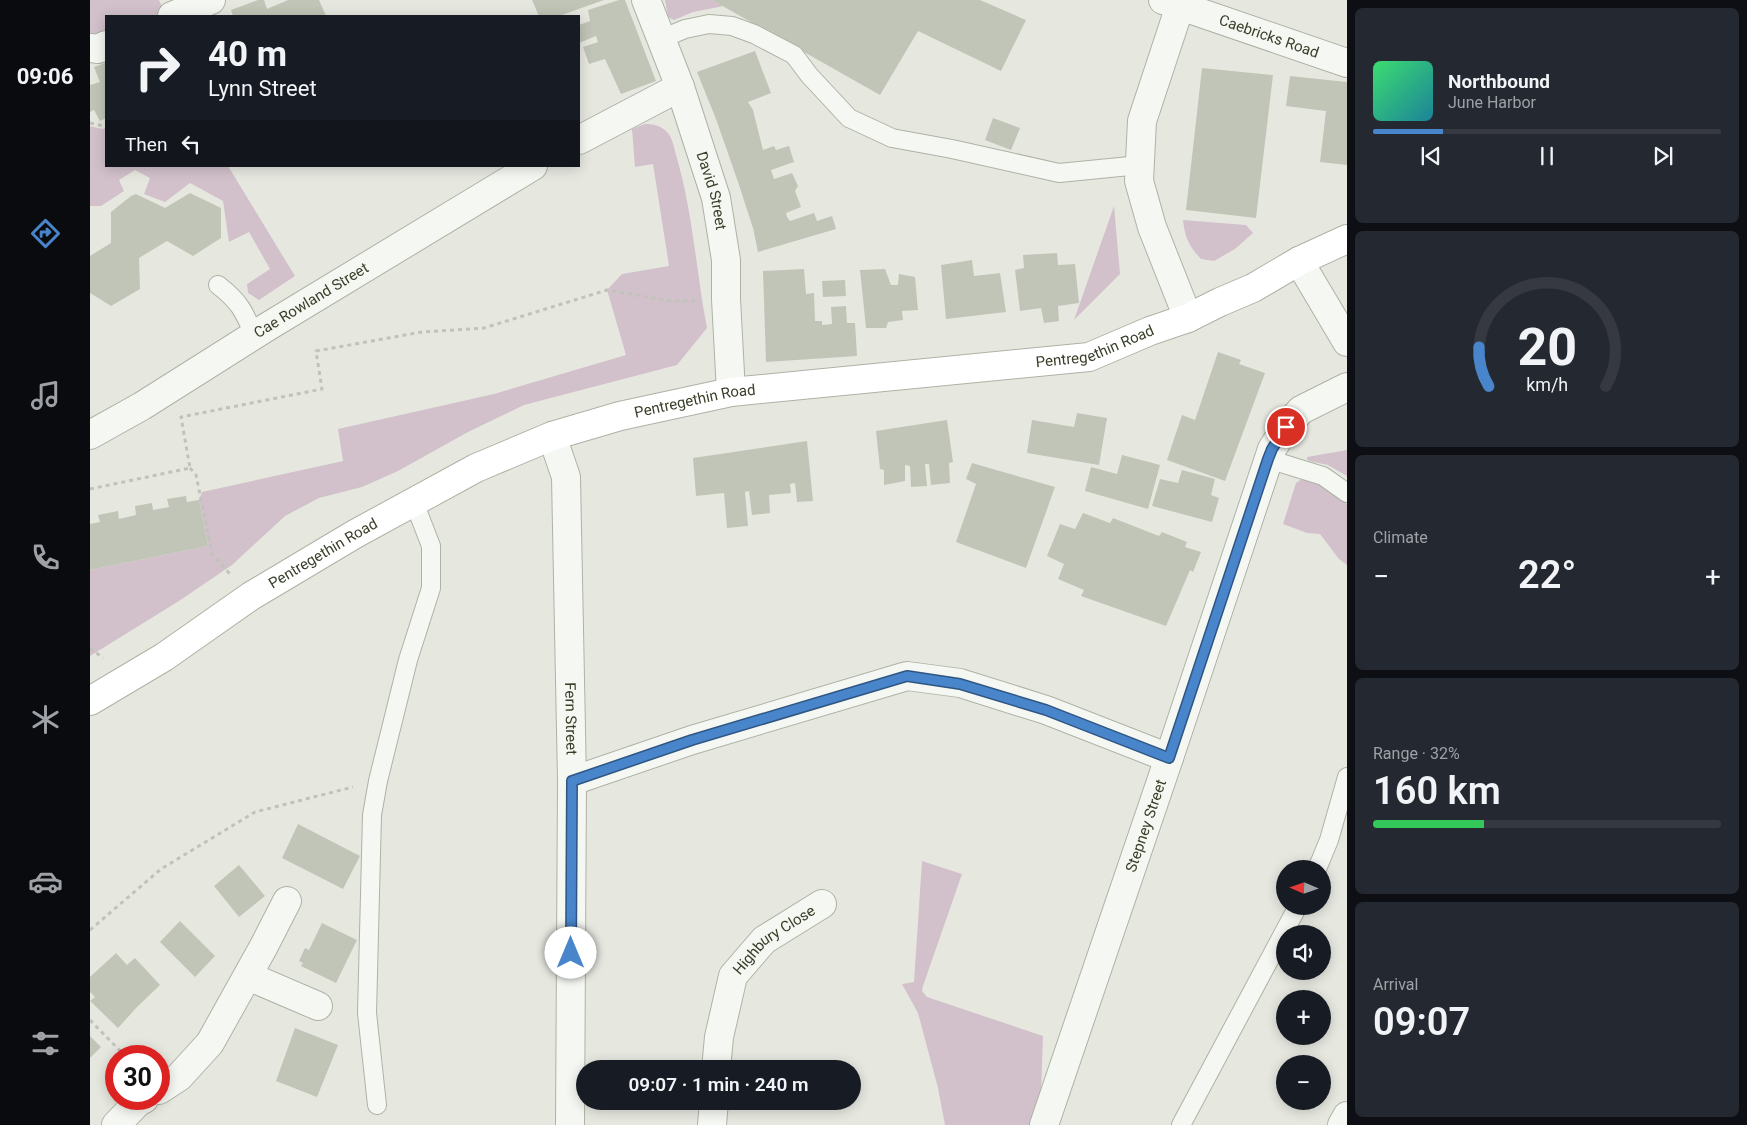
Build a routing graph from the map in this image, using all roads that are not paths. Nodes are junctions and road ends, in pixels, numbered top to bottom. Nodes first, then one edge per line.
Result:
1 (211, 0) edge
2 (646, 0) edge
3 (1172, 3) edge
4 (174, 15) edge
5 (661, 39) junction
6 (105, 46) edge
7 (90, 48) edge
8 (1347, 63) edge
9 (680, 88) junction
10 (580, 139) edge
11 (1140, 165) junction
12 (531, 167) edge
13 (1347, 239) edge
14 (1299, 261) junction
15 (218, 285) dead end
16 (1188, 318) junction
17 (254, 335) junction
18 (1347, 342) edge
19 (1347, 387) edge
20 (731, 392) junction
21 (90, 435) edge
22 (552, 436) junction
23 (1268, 459) junction
24 (1347, 494) edge
25 (414, 502) junction
26 (90, 701) edge
27 (1169, 758) junction
28 (1347, 777) edge
29 (572, 781) junction
30 (1321, 860) edge
31 (287, 901) dead end
32 (822, 904) dead end
33 (1293, 915) edge
34 (248, 976) junction
35 (318, 1006) dead end
36 (717, 1060) edge
37 (170, 1083) edge
38 (377, 1105) dead end
39 (130, 1110) edge
40 (713, 1110) edge
41 (1347, 1116) edge
42 (116, 1125) edge
43 (570, 1125) edge
44 (712, 1125) edge
45 (1044, 1125) edge
46 (1180, 1125) edge
47 (1342, 1125) edge

1 - 4 street
2 - 5 street, David Street
3 - 8 street, Caebricks Road
3 - 11 street
5 - 9 street, David Street
5 - 11 lane
6 - 7 street
9 - 10 street
9 - 20 street, David Street
11 - 16 street
12 - 17 street, Cae Rowland Street
13 - 14 street, Pentregethin Road
14 - 16 street, Pentregethin Road
14 - 18 street
15 - 17 lane
16 - 20 street, Pentregethin Road
17 - 21 street, Cae Rowland Street
19 - 23 street, Stepney Street
20 - 22 street, Pentregethin Road
22 - 25 street, Pentregethin Road
22 - 29 street, Fern Street
23 - 24 lane
23 - 27 street, Stepney Street
25 - 26 street, Pentregethin Road
25 - 38 lane
27 - 29 street
27 - 45 street, Stepney Street
28 - 30 lane
29 - 43 street, Fern Street
31 - 34 street
32 - 36 street, Highbury Close
33 - 46 lane
34 - 35 street
34 - 37 street
39 - 42 street
40 - 44 street
41 - 47 street

